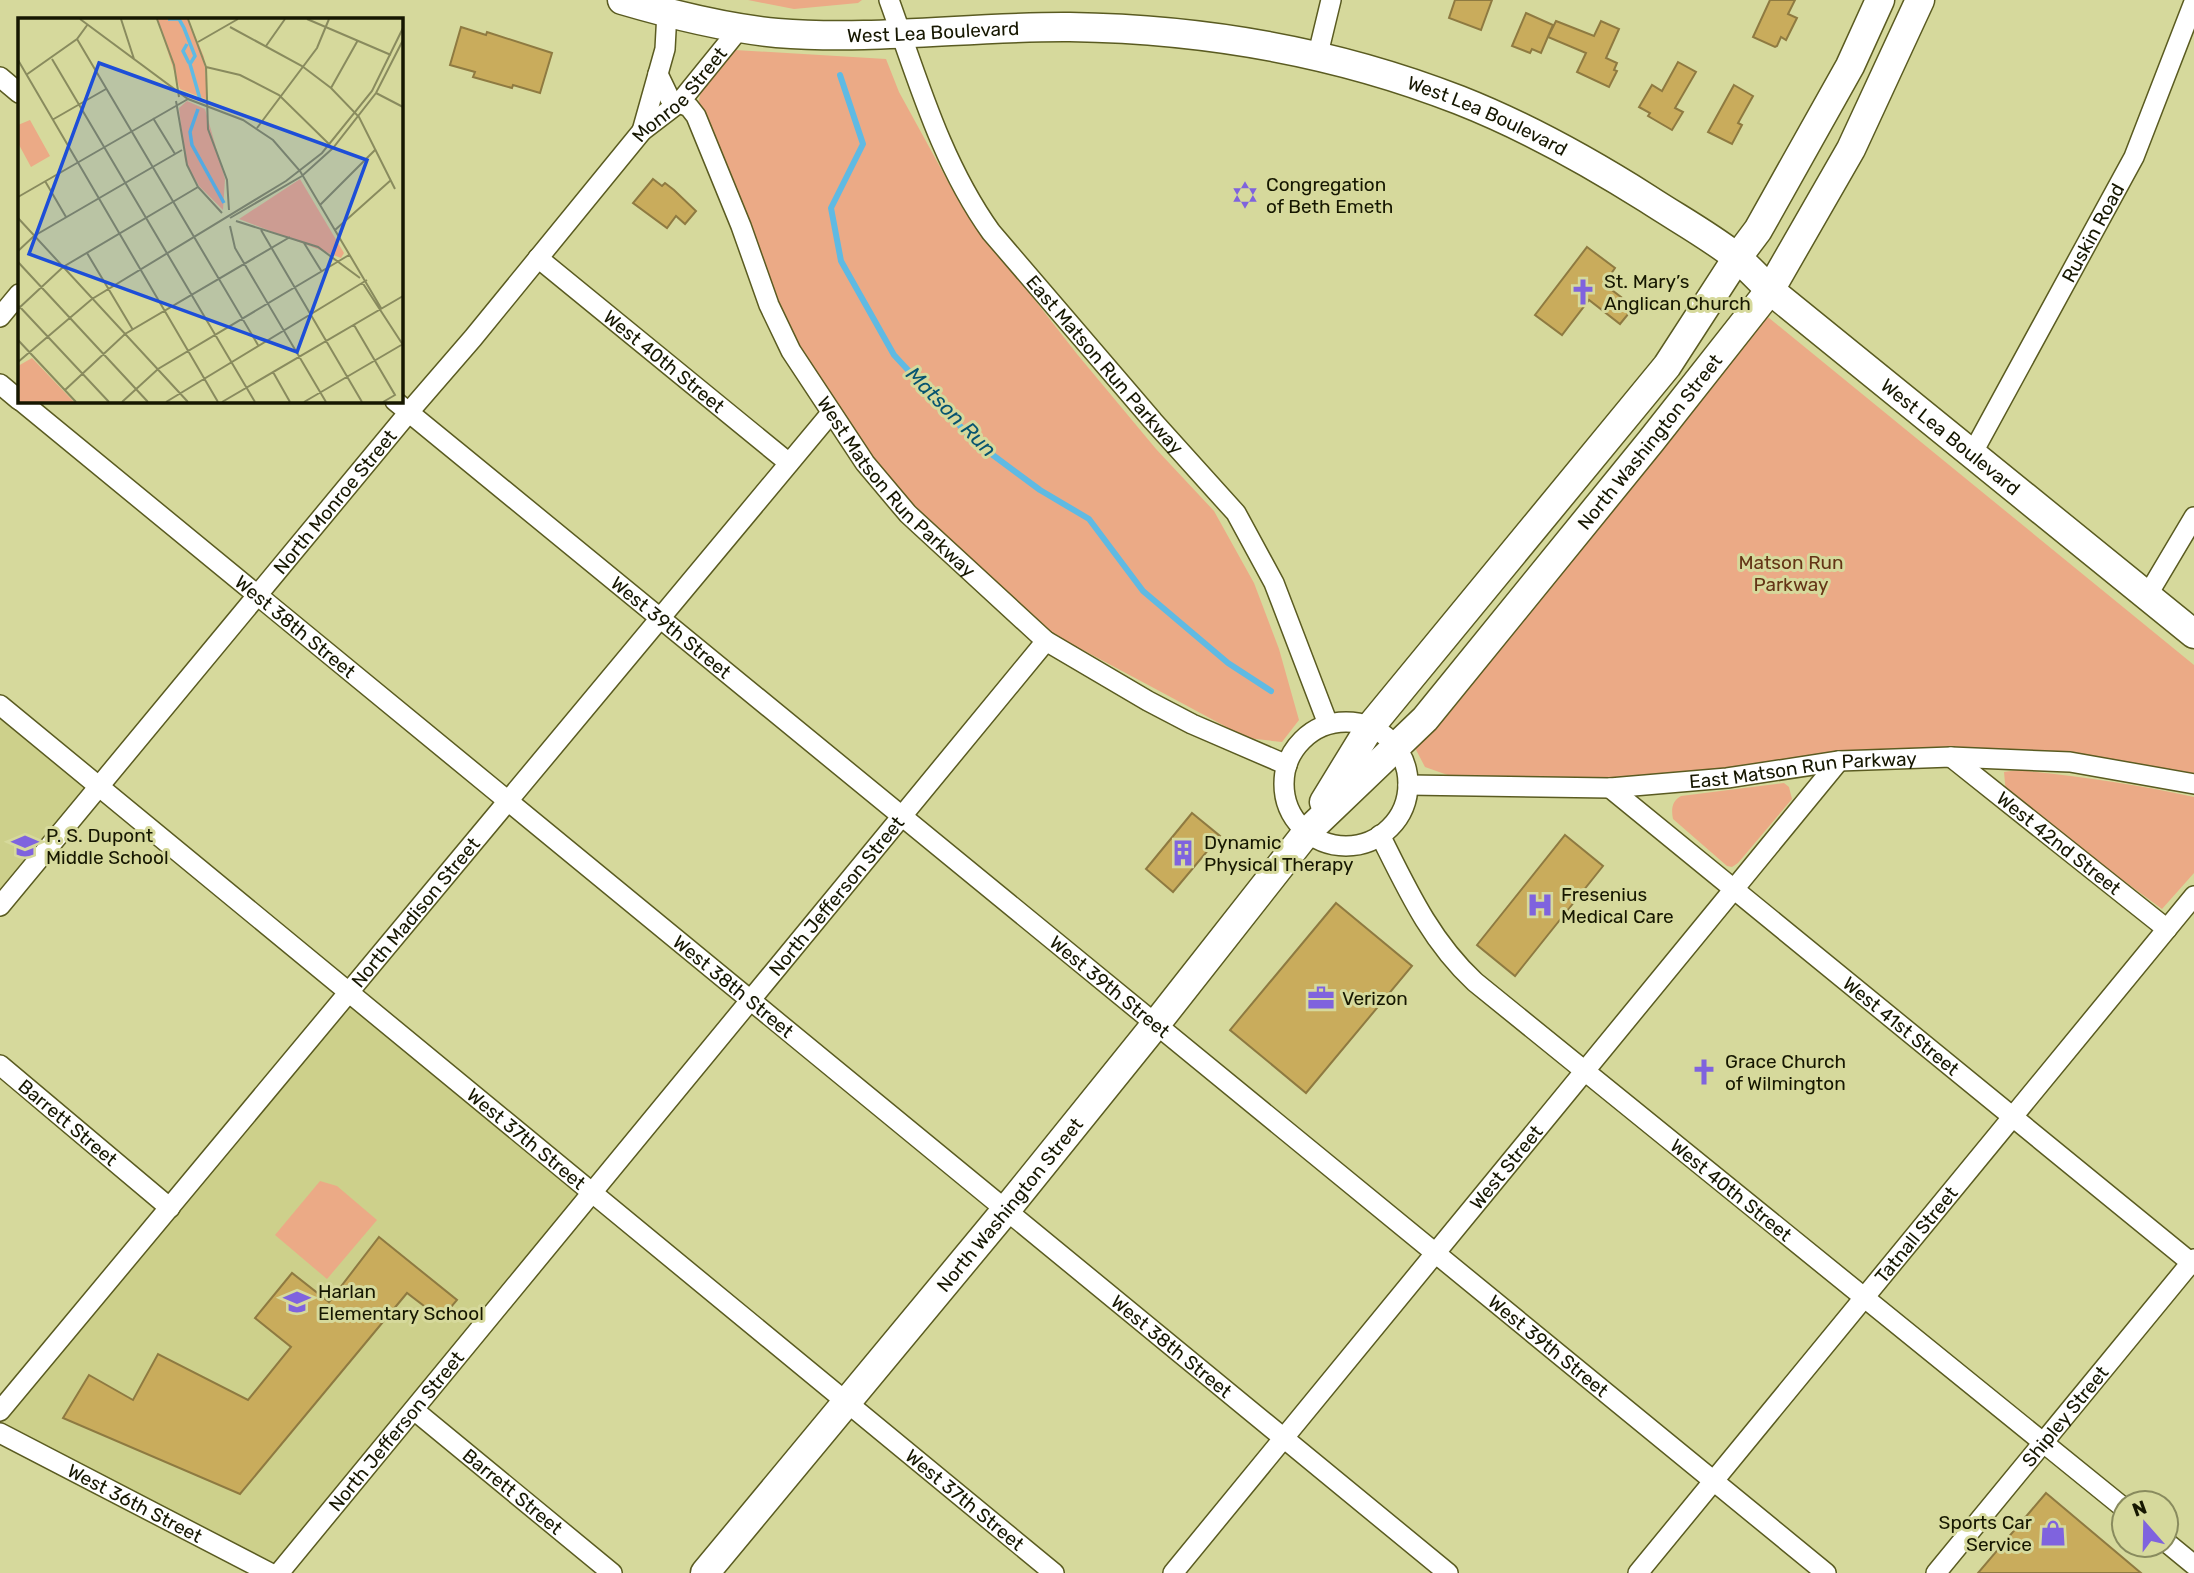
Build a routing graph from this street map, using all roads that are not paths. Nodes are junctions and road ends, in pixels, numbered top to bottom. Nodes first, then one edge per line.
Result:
1 (622, 0) edge
2 (889, 0) edge
3 (1331, 0) edge
4 (1880, 0) edge
5 (1914, 2) edge
6 (2194, 2) edge
7 (656, 7) edge
8 (740, 28) junction
9 (902, 34) junction
10 (1317, 58) junction
11 (658, 74) junction
12 (0, 77) edge
13 (18, 92) edge
14 (680, 102) junction
15 (642, 131) junction
16 (538, 258) junction
17 (1737, 258) junction
18 (1770, 290) junction
19 (18, 295) edge
20 (0, 317) edge
21 (0, 384) edge
22 (18, 398) edge
23 (22, 402) edge
24 (402, 407) edge
25 (831, 414) junction
26 (1972, 454) junction
27 (789, 463) junction
28 (2194, 517) edge
29 (257, 595) junction
30 (2147, 596) junction
31 (660, 618) junction
32 (2194, 634) edge
33 (1046, 641) junction
34 (0, 705) edge
35 (1328, 724) junction
36 (1370, 727) junction
37 (1397, 748) junction
38 (1951, 757) junction
39 (1839, 761) junction
40 (1287, 765) junction
41 (2194, 784) edge
42 (1408, 785) junction
43 (99, 786) junction
44 (1610, 788) junction
45 (508, 801) junction
46 (902, 816) junction
47 (1307, 832) junction
48 (1380, 835) junction
49 (1734, 889) junction
50 (2194, 896) edge
51 (0, 906) edge
52 (2167, 929) junction
53 (349, 992) junction
54 (750, 1000) junction
55 (1156, 1024) junction
56 (0, 1065) edge
57 (1585, 1071) junction
58 (2013, 1117) junction
59 (592, 1192) junction
60 (170, 1208) junction
61 (1006, 1210) junction
62 (1435, 1253) junction
63 (2193, 1262) edge
64 (1864, 1298) junction
65 (848, 1403) junction
66 (414, 1410) junction
67 (0, 1411) edge
68 (0, 1433) edge
69 (1283, 1438) junction
70 (2043, 1443) junction
71 (1714, 1481) junction
72 (2110, 1497) edge
73 (2180, 1554) edge
74 (2194, 1565) edge
75 (270, 1573) edge
76 (279, 1573) edge
77 (612, 1573) edge
78 (705, 1573) edge
79 (1054, 1573) edge
80 (1173, 1573) edge
81 (1448, 1573) edge
82 (1639, 1573) edge
83 (1826, 1573) edge
84 (1936, 1573) edge

1 - 7 main road, West Lea Boulevard
2 - 9 street, East Matson Run Parkway
3 - 10 street
4 - 17 main road, North Washington Street
5 - 18 main road, North Washington Street
6 - 26 street, Ruskin Road
7 - 8 main road, West Lea Boulevard
7 - 11 street, Monroe Street
8 - 9 main road, West Lea Boulevard
8 - 14 street, Monroe Street
9 - 10 main road, West Lea Boulevard
9 - 35 street, East Matson Run Parkway
10 - 17 main road, West Lea Boulevard
11 - 14 street, West Matson Run Parkway
11 - 15 street, Monroe Street
12 - 13 street
14 - 15 street, Monroe Street
14 - 25 street, West Matson Run Parkway
15 - 16 street, North Monroe Street
16 - 24 street, North Monroe Street
16 - 27 street, West 40th Street
17 - 18 main road, West Lea Boulevard
17 - 36 main road, North Washington Street
18 - 26 main road, West Lea Boulevard
18 - 37 main road, North Washington Street
19 - 20 street
21 - 22 street, West 38th Street
23 - 29 street, West 38th Street
24 - 29 street, North Monroe Street
24 - 31 street, West 39th Street
25 - 27 street, North Madison Street
25 - 33 street, West Matson Run Parkway
26 - 30 main road, West Lea Boulevard
27 - 31 street, North Madison Street
28 - 30 street
29 - 43 street, North Monroe Street
29 - 45 street, West 38th Street
30 - 32 main road, West Lea Boulevard
31 - 45 street, North Madison Street
31 - 46 street, West 39th Street
33 - 40 street, West Matson Run Parkway
33 - 46 street, North Jefferson Street
34 - 43 street, West 37th Street
35 - 36 street
35 - 40 street
36 - 37 street
36 - 47 main road, North Washington Street
37 - 42 street
37 - 47 main road, North Washington Street
38 - 39 street, East Matson Run Parkway
38 - 41 street, East Matson Run Parkway
38 - 52 street, West 42nd Street
39 - 44 street, East Matson Run Parkway
39 - 49 street, West Street
40 - 47 street
42 - 44 street, East Matson Run Parkway
42 - 48 street
43 - 51 street, North Monroe Street
43 - 53 street, West 37th Street
44 - 49 street, West 41st Street
45 - 53 street, North Madison Street
45 - 54 street, West 38th Street
46 - 54 street, North Jefferson Street
46 - 55 street, West 39th Street
47 - 48 street
47 - 55 main road, North Washington Street
48 - 57 street, West 40th Street
49 - 57 street, West Street
49 - 58 street, West 41st Street
50 - 52 street, Tatnall Street
52 - 58 street, Tatnall Street
53 - 59 street, West 37th Street
53 - 60 street, North Madison Street
54 - 59 street, North Jefferson Street
54 - 61 street, West 38th Street
55 - 61 main road, North Washington Street
55 - 62 street, West 39th Street
56 - 60 street, Barrett Street
57 - 62 street, West Street
57 - 64 street, West 40th Street
58 - 63 street, West 41st Street
58 - 64 street, Tatnall Street
59 - 65 street, West 37th Street
59 - 66 street, North Jefferson Street
60 - 67 street, North Madison Street
61 - 65 main road, North Washington Street
61 - 69 street, West 38th Street
62 - 69 street, West Street
62 - 71 street, West 39th Street
63 - 70 street, Shipley Street
64 - 70 street, West 40th Street
64 - 71 street, Tatnall Street
65 - 78 main road, North Washington Street
65 - 79 street, West 37th Street
66 - 76 street, North Jefferson Street
66 - 77 street, Barrett Street
68 - 75 street, West 36th Street
69 - 80 street, West Street
69 - 81 street, West 38th Street
70 - 72 street, West 40th Street
70 - 84 street, Shipley Street
71 - 82 street, Tatnall Street
71 - 83 street, West 39th Street
73 - 74 street

